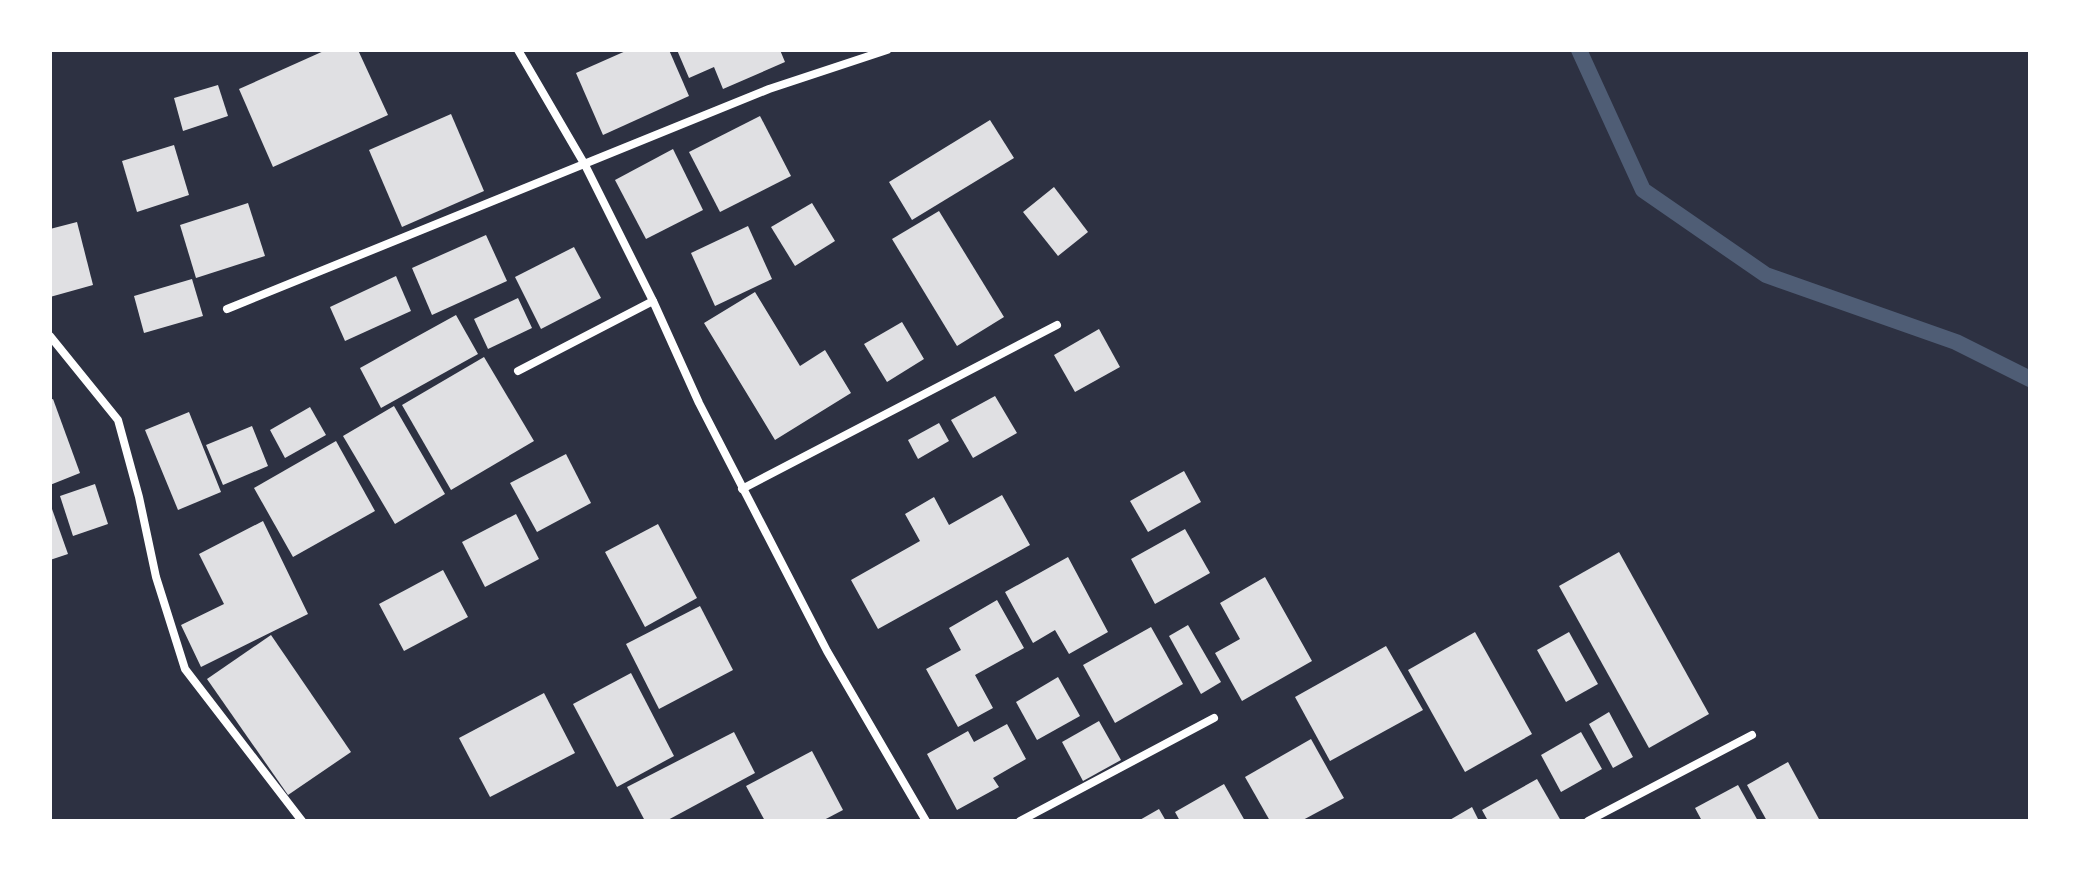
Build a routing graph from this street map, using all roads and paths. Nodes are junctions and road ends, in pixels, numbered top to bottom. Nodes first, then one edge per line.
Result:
1 (518, 50) edge
2 (887, 50) edge
3 (585, 165) junction
4 (653, 301) junction
5 (227, 309) dead end
6 (1057, 325) dead end
7 (50, 336) edge
8 (518, 371) dead end
9 (742, 489) junction
10 (1214, 718) dead end
11 (1752, 735) dead end
12 (302, 821) edge
13 (926, 821) edge
14 (1020, 821) edge
15 (1588, 821) edge

1 - 3 street
2 - 3 street
3 - 4 street
3 - 5 street
4 - 8 street
4 - 9 street
6 - 9 street
7 - 12 street
9 - 13 street
10 - 14 street
11 - 15 street

